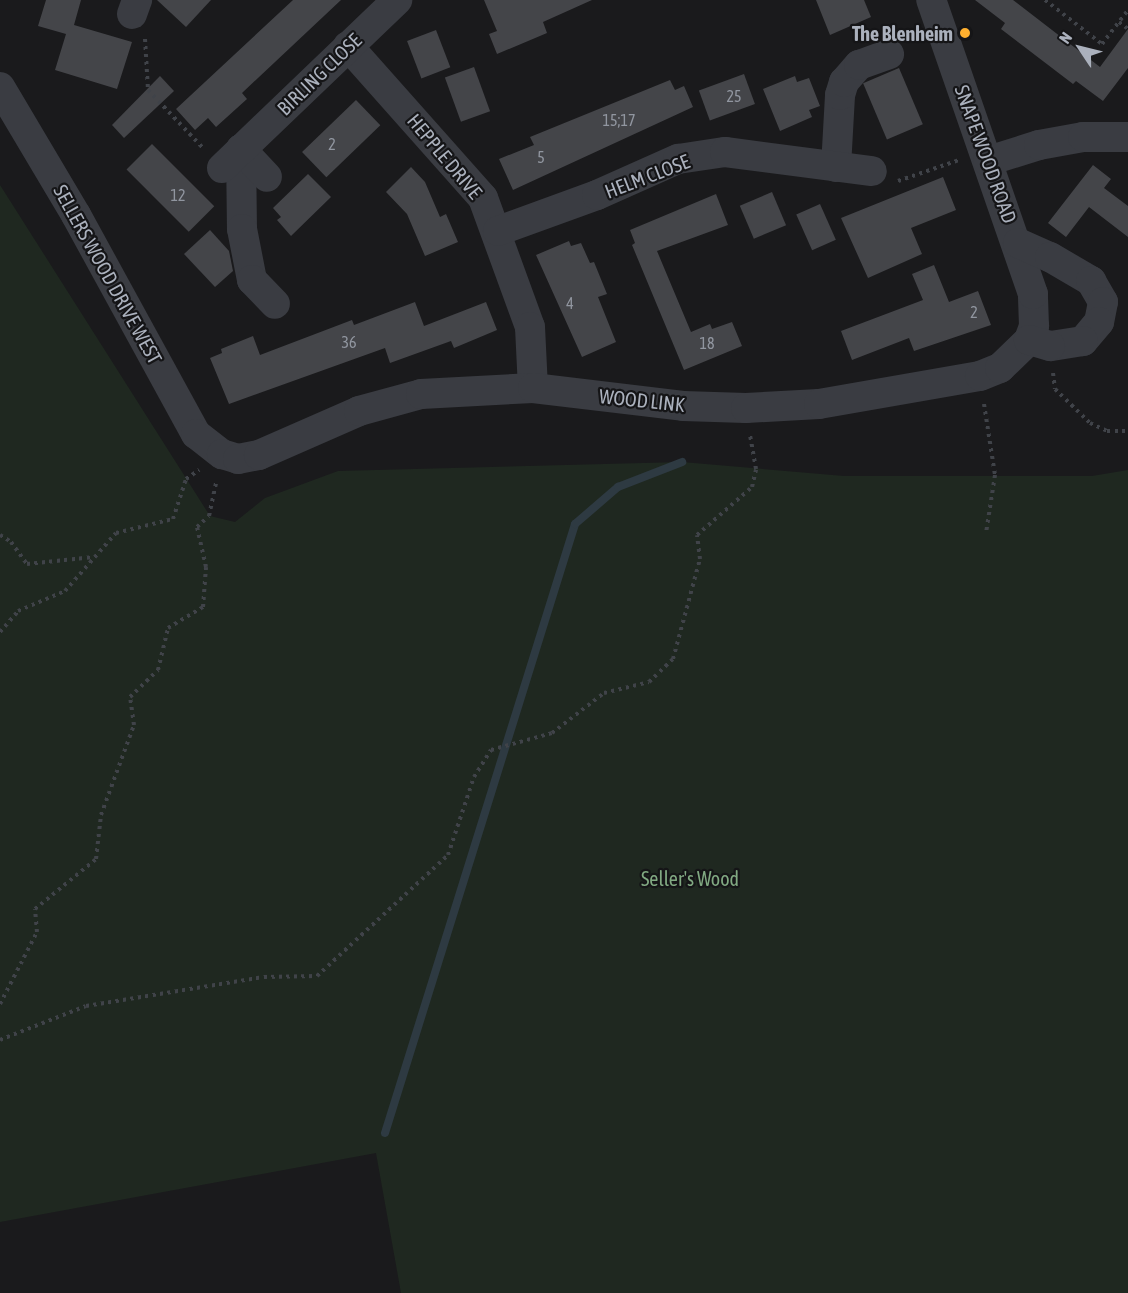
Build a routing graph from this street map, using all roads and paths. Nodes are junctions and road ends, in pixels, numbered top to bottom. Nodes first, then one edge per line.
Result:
1 (397, 0) edge
2 (931, 0) edge
3 (1045, 0) edge
4 (134, 7) edge
5 (1128, 10) edge
6 (1119, 22) junction
7 (1128, 29) edge
8 (348, 46) junction
9 (889, 54) dead end
10 (0, 87) edge
11 (1128, 137) edge
12 (986, 154) junction
13 (232, 159) junction
14 (836, 167) junction
15 (872, 171) joint
16 (267, 177) dead end
17 (498, 231) junction
18 (1017, 243) junction
19 (275, 304) dead end
20 (1040, 343) junction
21 (980, 376) junction
22 (533, 388) junction
23 (746, 408) junction
24 (1128, 431) edge
25 (222, 454) junction
26 (986, 533) dead end
27 (0, 535) edge
28 (95, 557) junction
29 (0, 632) edge
30 (0, 1004) edge
31 (0, 1040) edge

1 - 8 street, BIRLING CLOSE
2 - 12 street, SNAPE WOOD ROAD
3 - 6 path
4 - 13 path
5 - 6 path
6 - 7 path
8 - 13 street, BIRLING CLOSE
8 - 17 street, HEPPLE DRIVE
9 - 14 street
10 - 25 street, SELLERS WOOD DRIVE WEST
11 - 12 street
12 - 15 path
12 - 18 street, SNAPE WOOD ROAD
13 - 16 street
13 - 19 street
14 - 15 street, HELM CLOSE
14 - 17 street, HELM CLOSE
17 - 22 street, HEPPLE DRIVE
18 - 20 street, SNAPE WOOD ROAD
18 - 20 street
20 - 21 street, WOOD LINK
20 - 24 path
21 - 23 street, WOOD LINK
21 - 26 path
22 - 23 street, WOOD LINK
22 - 25 street, WOOD LINK
23 - 31 path
25 - 28 path
25 - 30 path
27 - 28 path
28 - 29 path

